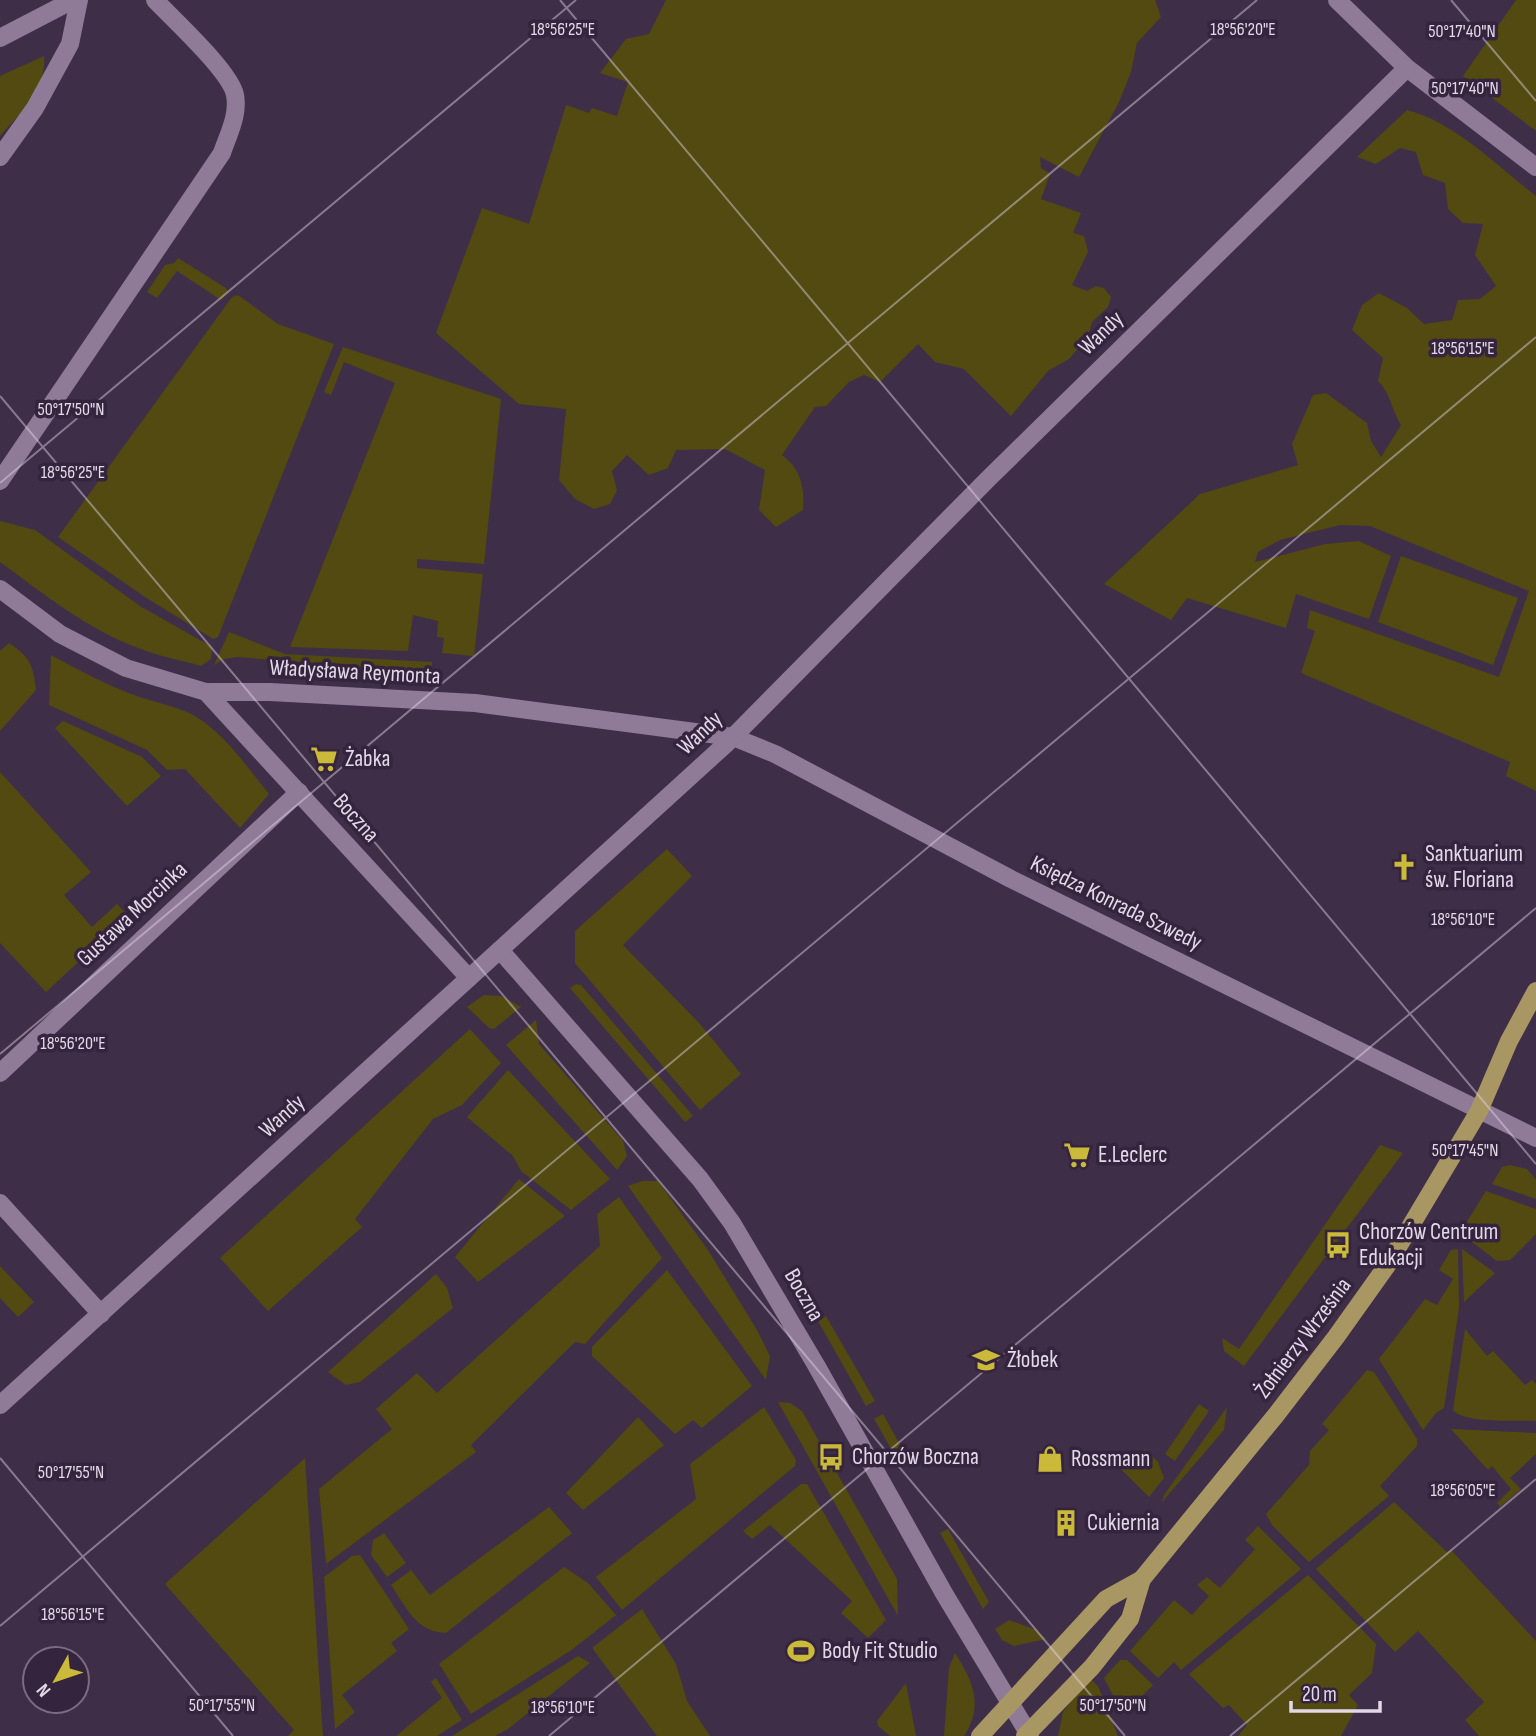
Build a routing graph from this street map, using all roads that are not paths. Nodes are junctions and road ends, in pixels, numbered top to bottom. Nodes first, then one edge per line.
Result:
1 (73, 0) edge
2 (79, 0) edge
3 (155, 0) edge
4 (1338, 0) edge
5 (0, 38) edge
6 (1407, 68) junction
7 (0, 157) edge
8 (1536, 167) edge
9 (0, 481) edge
10 (0, 589) edge
11 (206, 692) junction
12 (733, 737) junction
13 (299, 792) junction
14 (500, 950) junction
15 (469, 978) junction
16 (1536, 991) edge
17 (0, 1073) edge
18 (1479, 1111) junction
19 (1536, 1138) edge
20 (0, 1203) edge
21 (101, 1314) junction
22 (0, 1405) edge
23 (1142, 1578) junction
24 (1010, 1704) junction
25 (1028, 1735) edge
26 (980, 1736) edge

1 - 5 street
2 - 7 street
3 - 9 street
4 - 6 street
6 - 8 street
6 - 12 street, Wandy
10 - 11 street, Władysława Reymonta
11 - 12 street, Władysława Reymonta
11 - 13 street, Boczna
12 - 14 street, Wandy
12 - 18 street, Księdza Konrada Szwedy
13 - 15 street, Boczna
13 - 17 street, Gustawa Morcinka
14 - 15 street, Wandy
14 - 24 street, Boczna
15 - 21 street, Wandy
16 - 18 main road, Żołnierzy Września
18 - 19 street, Księdza Konrada Szwedy
18 - 23 main road, Żołnierzy Września
20 - 21 street
21 - 22 street, Wandy
23 - 24 main road, Żołnierzy Września
23 - 25 main road, Żołnierzy Września
24 - 25 street, Boczna
24 - 26 main road, Żołnierzy Września

